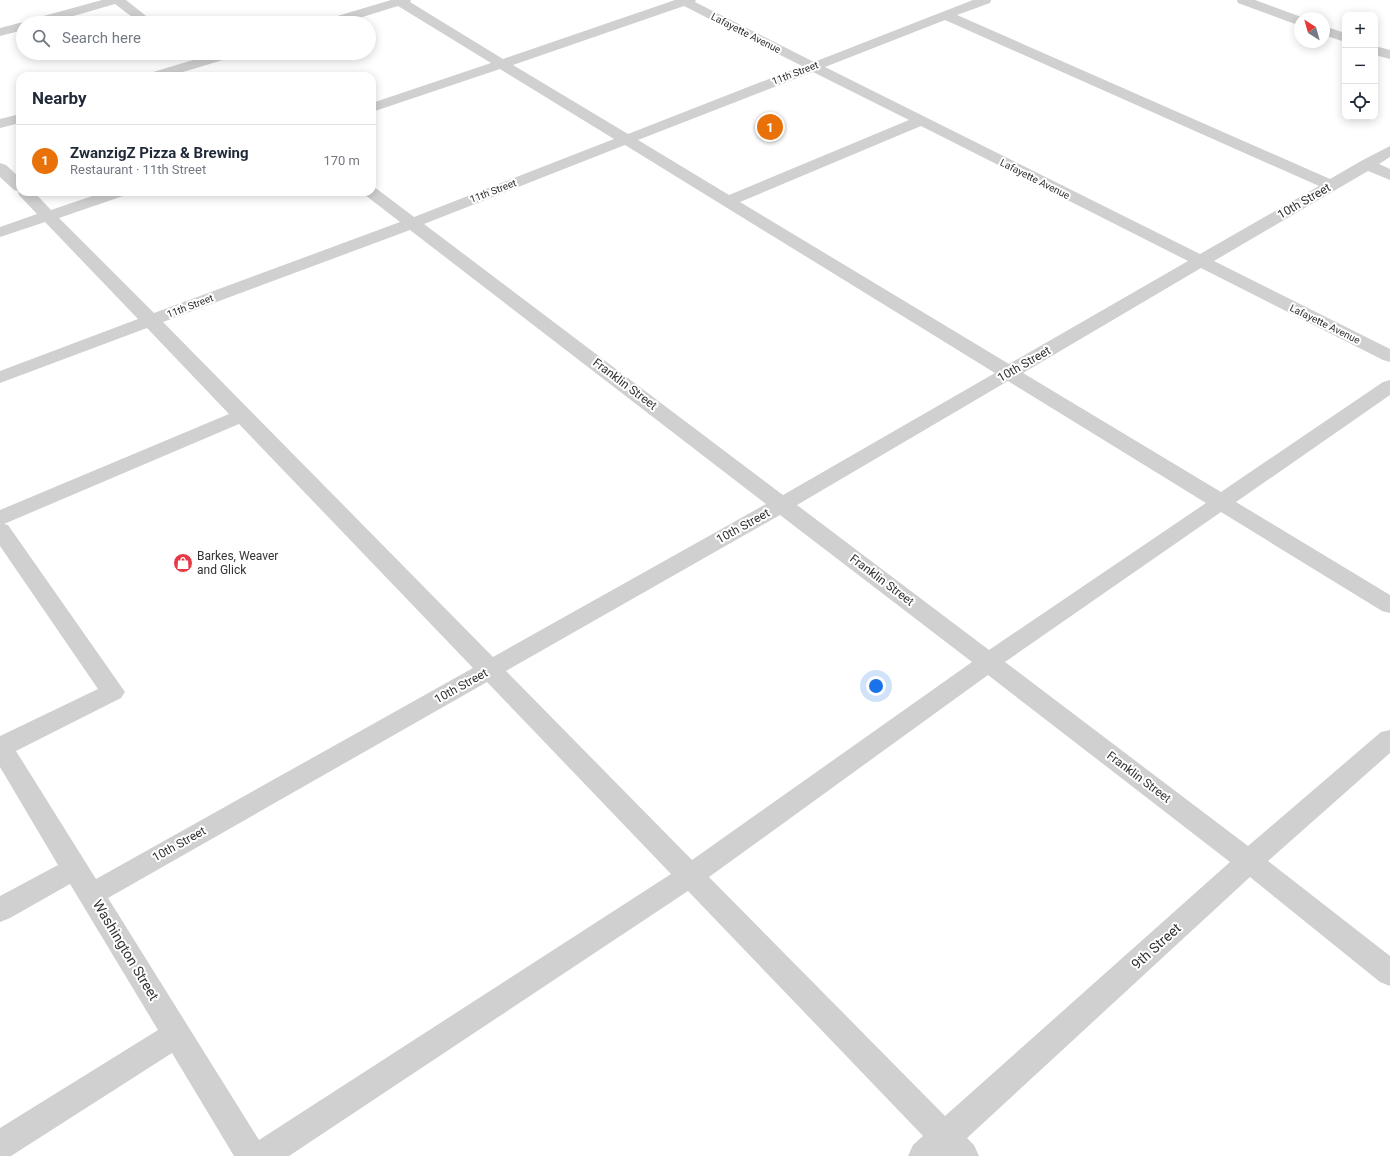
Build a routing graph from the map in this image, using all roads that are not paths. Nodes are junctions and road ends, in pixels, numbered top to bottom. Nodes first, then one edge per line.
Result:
1 (117, 0) edge
2 (956, 0) edge
3 (985, 0) edge
4 (1243, 0) edge
5 (1273, 0) edge
6 (400, 1) edge
7 (685, 1) edge
8 (969, 6) junction
9 (1259, 6) junction
10 (945, 15) junction
11 (59, 16) edge
12 (139, 16) edge
13 (352, 16) edge
14 (1294, 19) edge
15 (16, 28) edge
16 (0, 32) edge
17 (1330, 32) edge
18 (1342, 37) edge
19 (1378, 51) edge
20 (1390, 55) edge
21 (197, 60) edge
22 (207, 60) edge
23 (200, 62) junction
24 (503, 64) junction
25 (813, 66) junction
26 (168, 72) edge
27 (213, 72) edge
28 (376, 107) edge
29 (16, 119) edge
30 (920, 121) junction
31 (0, 124) edge
32 (627, 139) junction
33 (1390, 151) edge
34 (1366, 164) junction
35 (0, 168) edge
36 (1390, 175) edge
37 (16, 183) edge
38 (1331, 185) junction
39 (29, 196) edge
40 (108, 196) edge
41 (376, 196) edge
42 (729, 202) junction
43 (50, 216) junction
44 (412, 223) junction
45 (0, 232) edge
46 (1199, 262) junction
47 (151, 321) junction
48 (1390, 356) edge
49 (1009, 372) junction
50 (0, 377) edge
51 (1390, 386) edge
52 (243, 415) junction
53 (1222, 501) junction
54 (783, 504) junction
55 (0, 518) edge
56 (0, 530) edge
57 (1390, 605) edge
58 (989, 662) junction
59 (490, 669) junction
60 (1390, 739) edge
61 (0, 747) edge
62 (1249, 861) junction
63 (76, 868) junction
64 (691, 875) junction
65 (92, 894) junction
66 (0, 910) edge
67 (1390, 973) edge
68 (178, 1034) junction
69 (945, 1136) junction
70 (0, 1145) edge
71 (251, 1156) edge
72 (262, 1156) edge
73 (924, 1156) edge
74 (963, 1156) edge

1 - 11 street
1 - 12 street
2 - 8 street
3 - 8 street, 11th Street
4 - 9 street
5 - 9 street
6 - 13 street
6 - 24 street
7 - 24 street
7 - 25 street, Lafayette Avenue
8 - 10 street, 11th Street
9 - 14 street
10 - 25 street, 11th Street
10 - 38 street
15 - 16 street
17 - 18 street
19 - 20 street
21 - 23 street
22 - 23 street
23 - 26 street
23 - 27 street
24 - 28 street
24 - 32 street
25 - 30 street, Lafayette Avenue
25 - 32 street, 11th Street
29 - 31 street
30 - 42 street
30 - 46 street, Lafayette Avenue
32 - 42 street
32 - 44 street, 11th Street
33 - 34 street, 10th Street
34 - 36 street
34 - 38 street, 10th Street
35 - 37 street
38 - 46 street, 10th Street
39 - 43 street
40 - 43 street
41 - 44 street, Franklin Street
42 - 49 street
43 - 45 street
43 - 47 street
44 - 47 street, 11th Street
44 - 54 street, Franklin Street
46 - 48 street, Lafayette Avenue
46 - 49 street, 10th Street
47 - 50 street, 11th Street
47 - 52 street
49 - 53 street
49 - 54 street, 10th Street
51 - 53 street
52 - 55 street
52 - 59 street
53 - 57 street
53 - 58 street
54 - 58 street, Franklin Street
54 - 59 street, 10th Street
56 - 61 street
58 - 62 street, Franklin Street
58 - 64 street
59 - 64 street
59 - 65 street, 10th Street
60 - 62 street, 9th Street
61 - 63 street, Washington Street
62 - 67 street, Franklin Street
62 - 69 street, 9th Street
63 - 65 street, Washington Street
63 - 66 street
64 - 69 street
64 - 72 street
65 - 68 street, Washington Street
68 - 70 street
68 - 71 street, Washington Street
69 - 73 street, 9th Street
69 - 74 street

